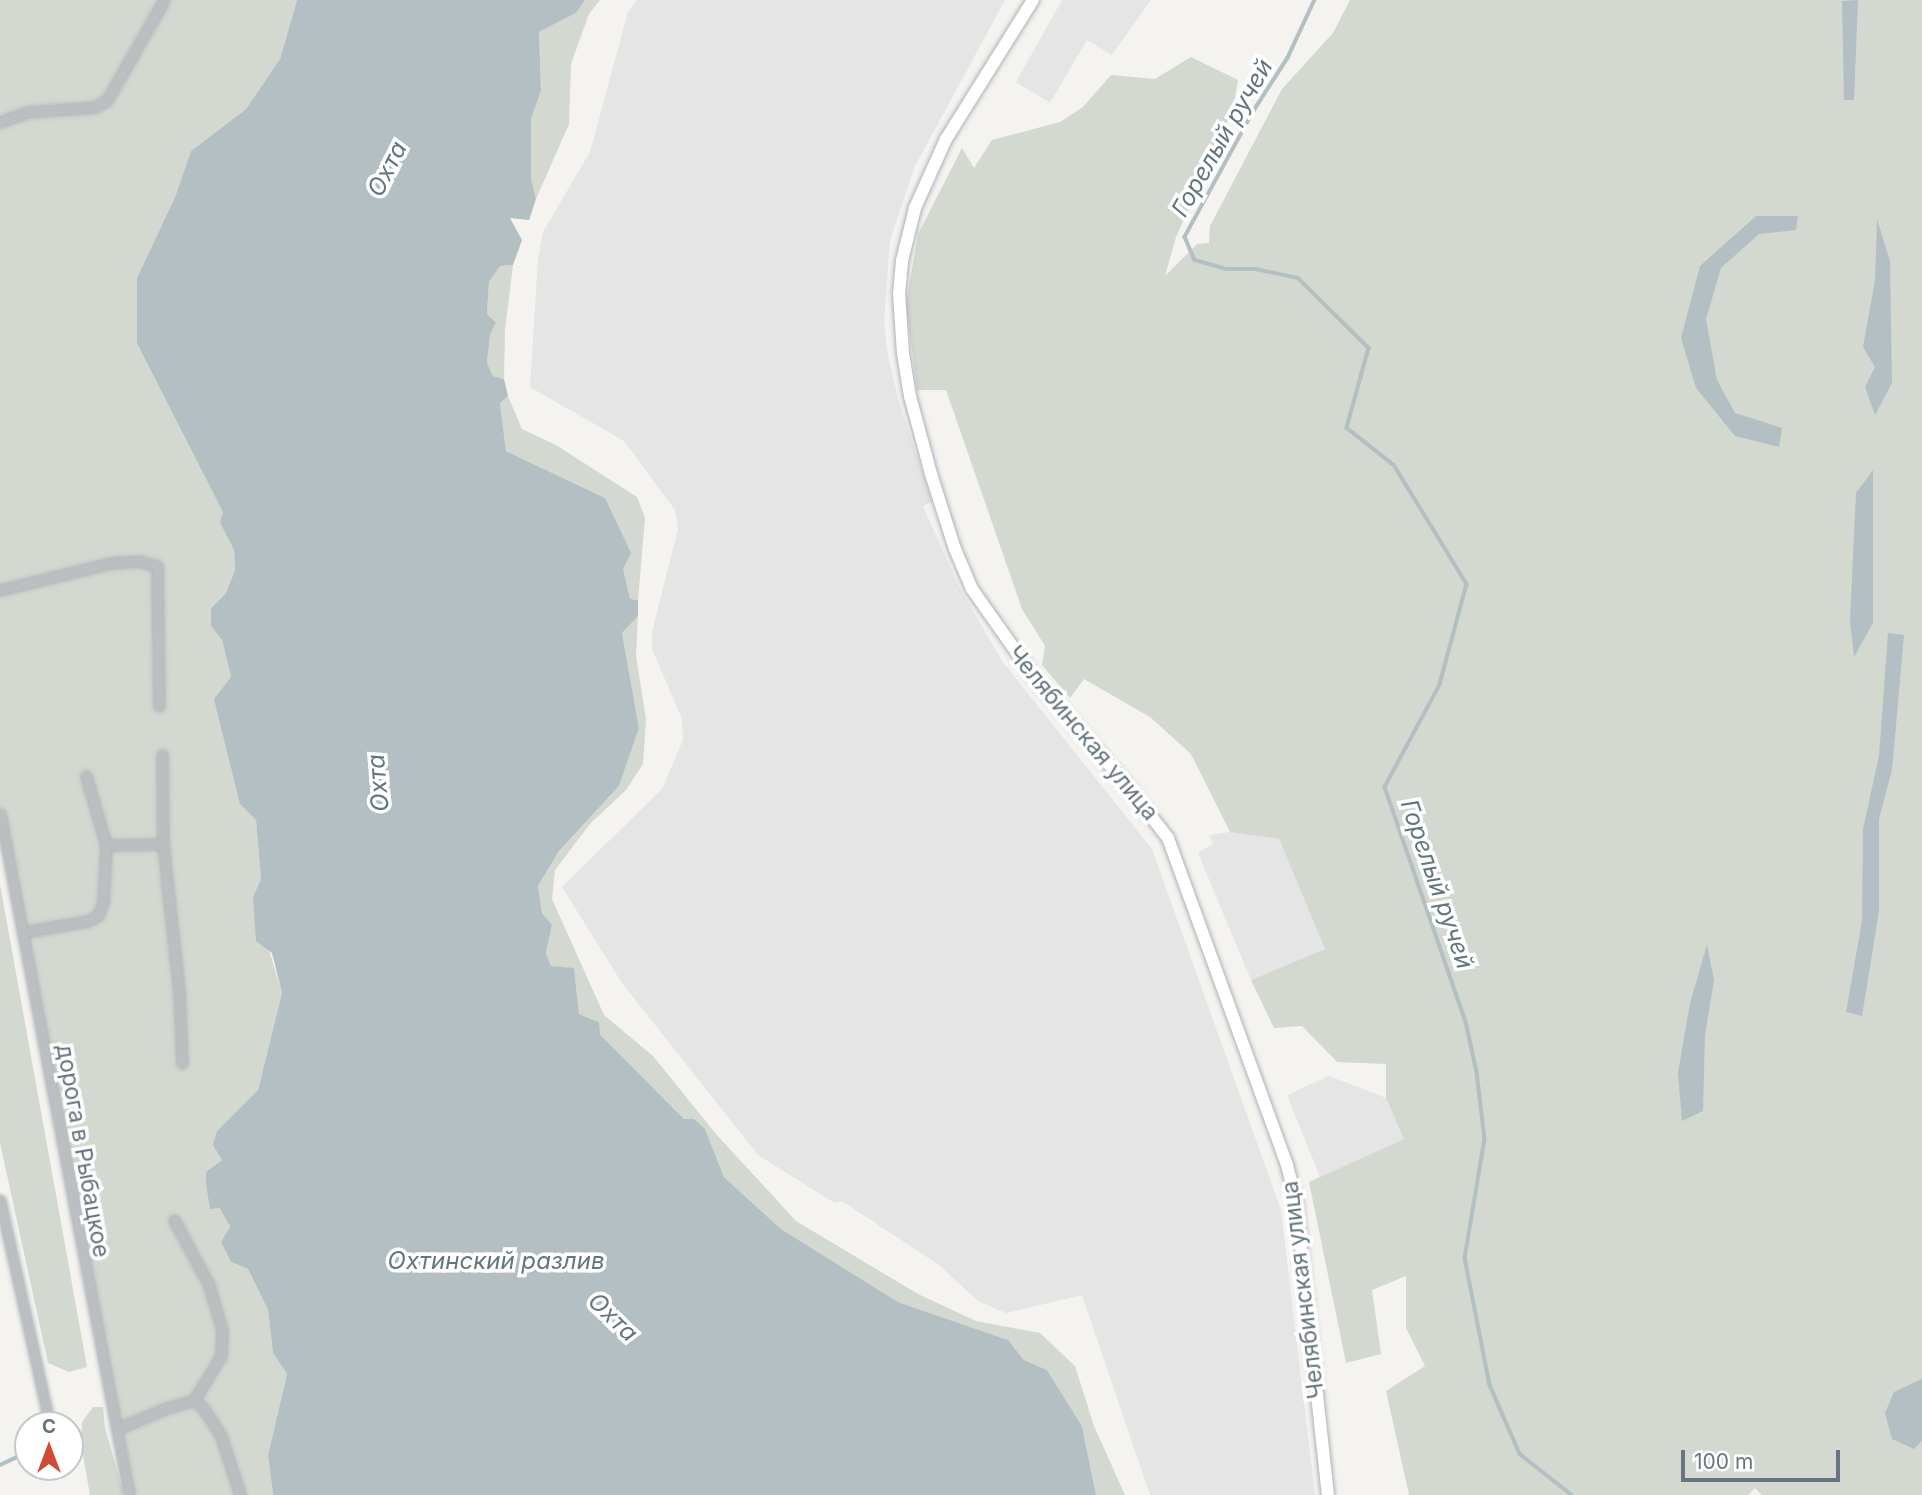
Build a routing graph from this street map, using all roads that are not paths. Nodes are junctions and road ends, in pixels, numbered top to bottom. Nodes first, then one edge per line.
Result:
1 (164, 0) edge
2 (1033, 0) edge
3 (0, 122) edge
4 (0, 590) edge
5 (159, 706) dead end
6 (162, 755) dead end
7 (86, 776) dead end
8 (0, 814) edge
9 (163, 844) junction
10 (106, 845) junction
11 (24, 932) junction
12 (182, 1063) dead end
13 (0, 1200) edge
14 (174, 1220) dead end
15 (194, 1400) junction
16 (47, 1411) edge
17 (117, 1429) junction
18 (129, 1495) edge
19 (240, 1495) edge
20 (1328, 1495) edge

1 - 3 street
2 - 20 street, Челябинская улица
4 - 5 street
6 - 9 street
7 - 10 street
8 - 11 street, дорога в Рыбацкое
9 - 10 street
9 - 12 street
10 - 11 street
11 - 17 street, дорога в Рыбацкое
13 - 16 street
14 - 15 street
15 - 17 street
15 - 19 street
17 - 18 street, дорога в Рыбацкое

